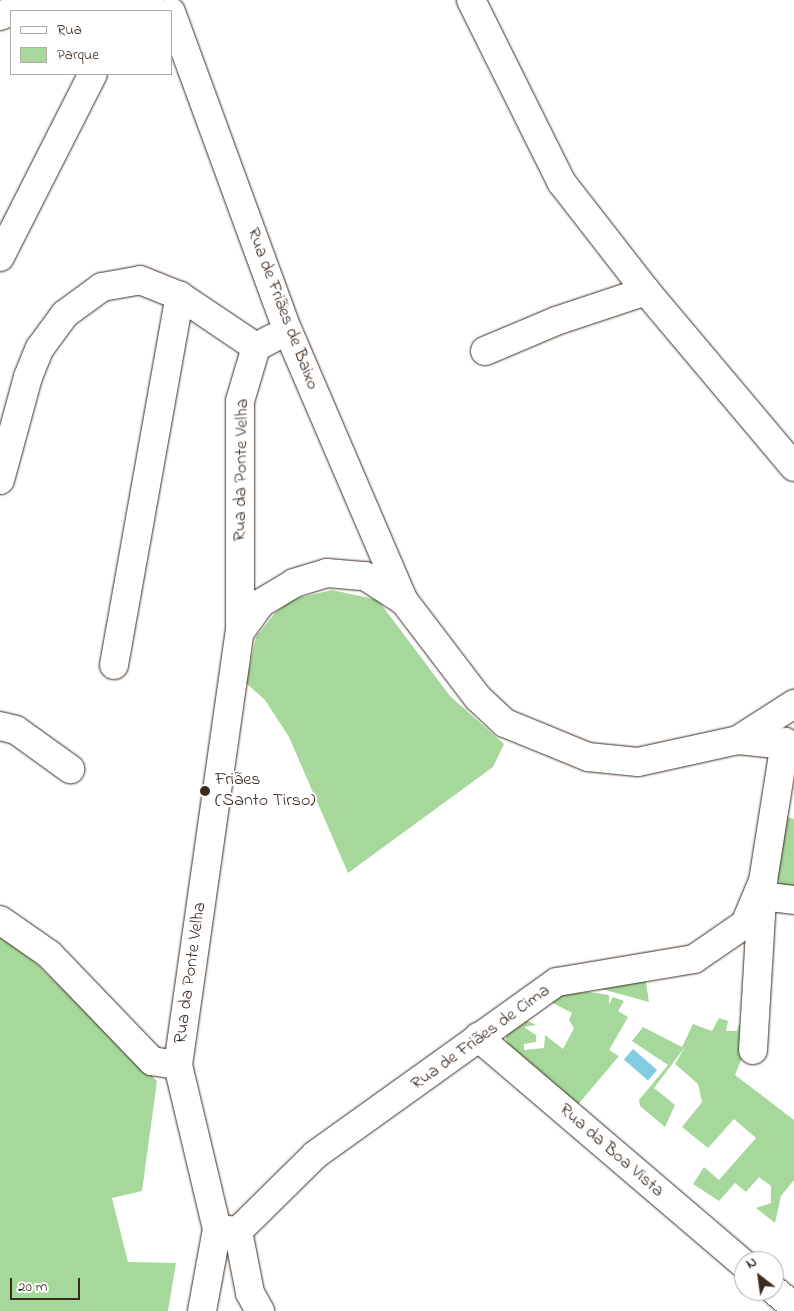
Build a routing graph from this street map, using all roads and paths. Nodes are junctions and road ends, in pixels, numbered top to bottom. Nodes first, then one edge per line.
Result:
1 (471, 0) edge
2 (149, 4) edge
3 (12, 10) edge
4 (166, 10) edge
5 (172, 15) edge
6 (93, 75) edge
7 (0, 257) edge
8 (646, 291) junction
9 (180, 296) junction
10 (288, 331) junction
11 (256, 347) junction
12 (485, 351) dead end
13 (794, 467) edge
14 (0, 480) edge
15 (404, 601) junction
16 (240, 632) junction
17 (114, 665) dead end
18 (794, 704) edge
19 (0, 726) edge
20 (738, 740) junction
21 (789, 744) edge
22 (70, 769) dead end
23 (763, 888) junction
24 (794, 900) edge
25 (0, 920) edge
26 (478, 1037) junction
27 (753, 1050) dead end
28 (178, 1065) junction
29 (228, 1230) junction
30 (734, 1255) edge
31 (784, 1298) edge
32 (794, 1307) edge
33 (202, 1311) edge
34 (260, 1311) edge

1 - 8 street
2 - 3 street
2 - 4 street, Rua de Friães de Baixo
5 - 10 street, Rua de Friães de Baixo
6 - 7 street
8 - 12 street
8 - 13 street
9 - 11 street
9 - 14 street
9 - 17 street
10 - 11 street
10 - 15 street, Rua de Friães de Baixo
11 - 16 street, Rua da Ponte Velha
15 - 16 street, Rua da Ponte Velha
15 - 20 street, Rua da Ponte Velha
16 - 28 street, Rua da Ponte Velha
18 - 20 street
19 - 22 street
20 - 21 street
21 - 23 street, Rua de Friães de Cima
23 - 24 street
23 - 26 street, Rua de Friães de Cima
23 - 27 street
25 - 28 street
26 - 29 street, Rua de Friães de Cima
26 - 30 street, Rua da Boa Vista
28 - 29 street, Rua da Ponte Velha
29 - 33 street, Rua da Ponte Velha
29 - 34 street
31 - 32 street

